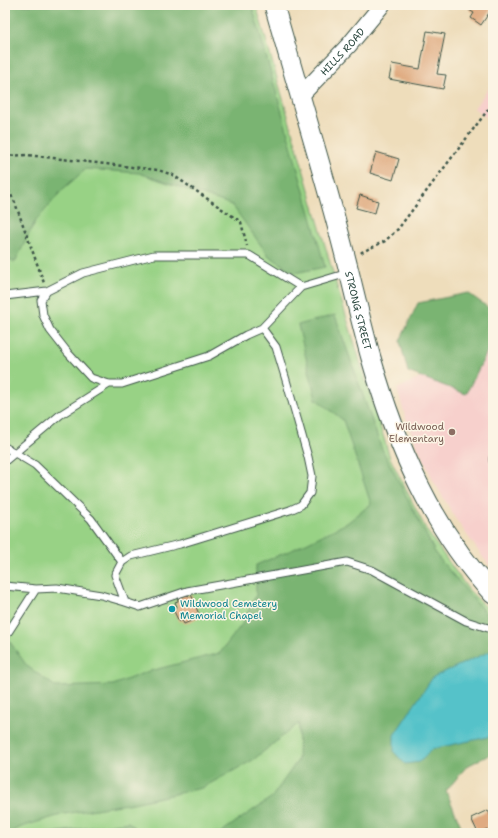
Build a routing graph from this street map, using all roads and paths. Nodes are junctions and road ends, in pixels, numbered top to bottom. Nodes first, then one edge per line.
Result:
1 (274, 5) edge
2 (382, 5) edge
3 (301, 95) junction
4 (493, 103) edge
5 (5, 156) edge
6 (5, 185) edge
7 (249, 255) junction
8 (359, 255) dead end
9 (349, 273) junction
10 (300, 287) junction
11 (47, 291) junction
12 (5, 296) edge
13 (262, 328) junction
14 (109, 384) junction
15 (5, 447) edge
16 (15, 452) junction
17 (5, 461) edge
18 (122, 562) junction
19 (5, 586) edge
20 (36, 589) junction
21 (493, 594) edge
22 (125, 602) junction
23 (493, 627) edge
24 (5, 637) edge

1 - 3 main road, STRONG STREET
2 - 3 street, HILLS ROAD
3 - 9 main road, STRONG STREET
4 - 8 path
5 - 7 path
6 - 11 path
7 - 10 lane
7 - 11 lane
9 - 10 lane
9 - 21 main road, STRONG STREET
10 - 13 lane
11 - 12 lane
11 - 14 lane
13 - 14 lane
13 - 18 lane
14 - 16 lane
15 - 16 lane
16 - 17 lane
16 - 18 lane
18 - 22 lane
19 - 20 lane
20 - 22 lane
20 - 24 lane
22 - 23 lane

